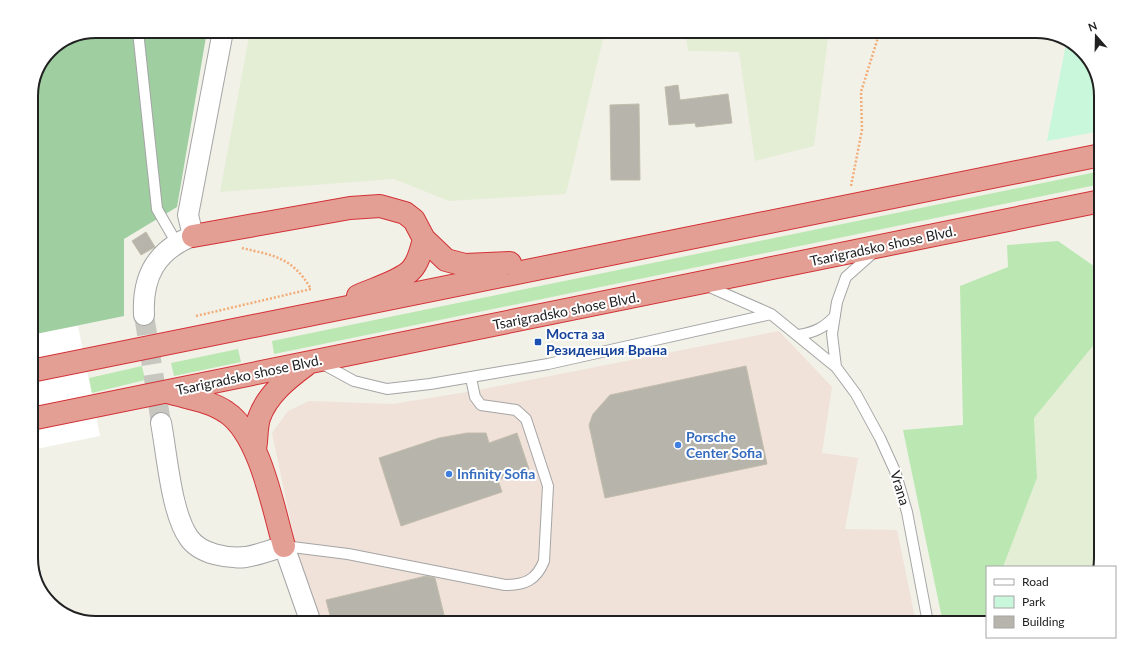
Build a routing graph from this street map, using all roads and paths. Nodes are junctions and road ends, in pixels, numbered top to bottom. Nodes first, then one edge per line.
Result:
1 (139, 38) edge
2 (222, 38) edge
3 (878, 38) edge
4 (1094, 156) edge
5 (1094, 202) edge
6 (847, 206) junction
7 (184, 239) junction
8 (424, 240) junction
9 (236, 246) dead end
10 (882, 246) junction
11 (591, 258) junction
12 (700, 284) junction
13 (314, 314) junction
14 (771, 314) junction
15 (144, 315) tunnel mouth
16 (836, 316) junction
17 (188, 318) dead end
18 (799, 335) junction
19 (313, 362) junction
20 (836, 367) junction
21 (38, 370) edge
22 (471, 378) junction
23 (168, 392) junction
24 (38, 418) edge
25 (161, 423) tunnel mouth
26 (255, 449) junction
27 (284, 546) junction
28 (309, 616) edge
29 (927, 616) edge

1 - 7 lane
2 - 7 street
3 - 6 path
4 - 6 highway
5 - 10 highway, Tsarigradsko shose Blvd.
6 - 11 highway
7 - 8 highway
7 - 15 street
8 - 11 highway
8 - 13 highway
9 - 17 path
10 - 12 highway, Tsarigradsko shose Blvd.
10 - 16 lane, Vrana
11 - 13 highway
12 - 14 lane, Vrana
12 - 19 highway, Tsarigradsko shose Blvd.
13 - 21 highway
14 - 18 lane, Vrana
14 - 22 lane
16 - 18 lane
16 - 20 lane, Vrana
18 - 20 lane, Vrana
19 - 22 lane
19 - 23 highway, Tsarigradsko shose Blvd.
19 - 26 highway
20 - 29 lane, Vrana
22 - 27 lane
23 - 24 highway, Tsarigradsko shose Blvd.
23 - 26 highway
25 - 27 street
26 - 27 highway
27 - 28 street

